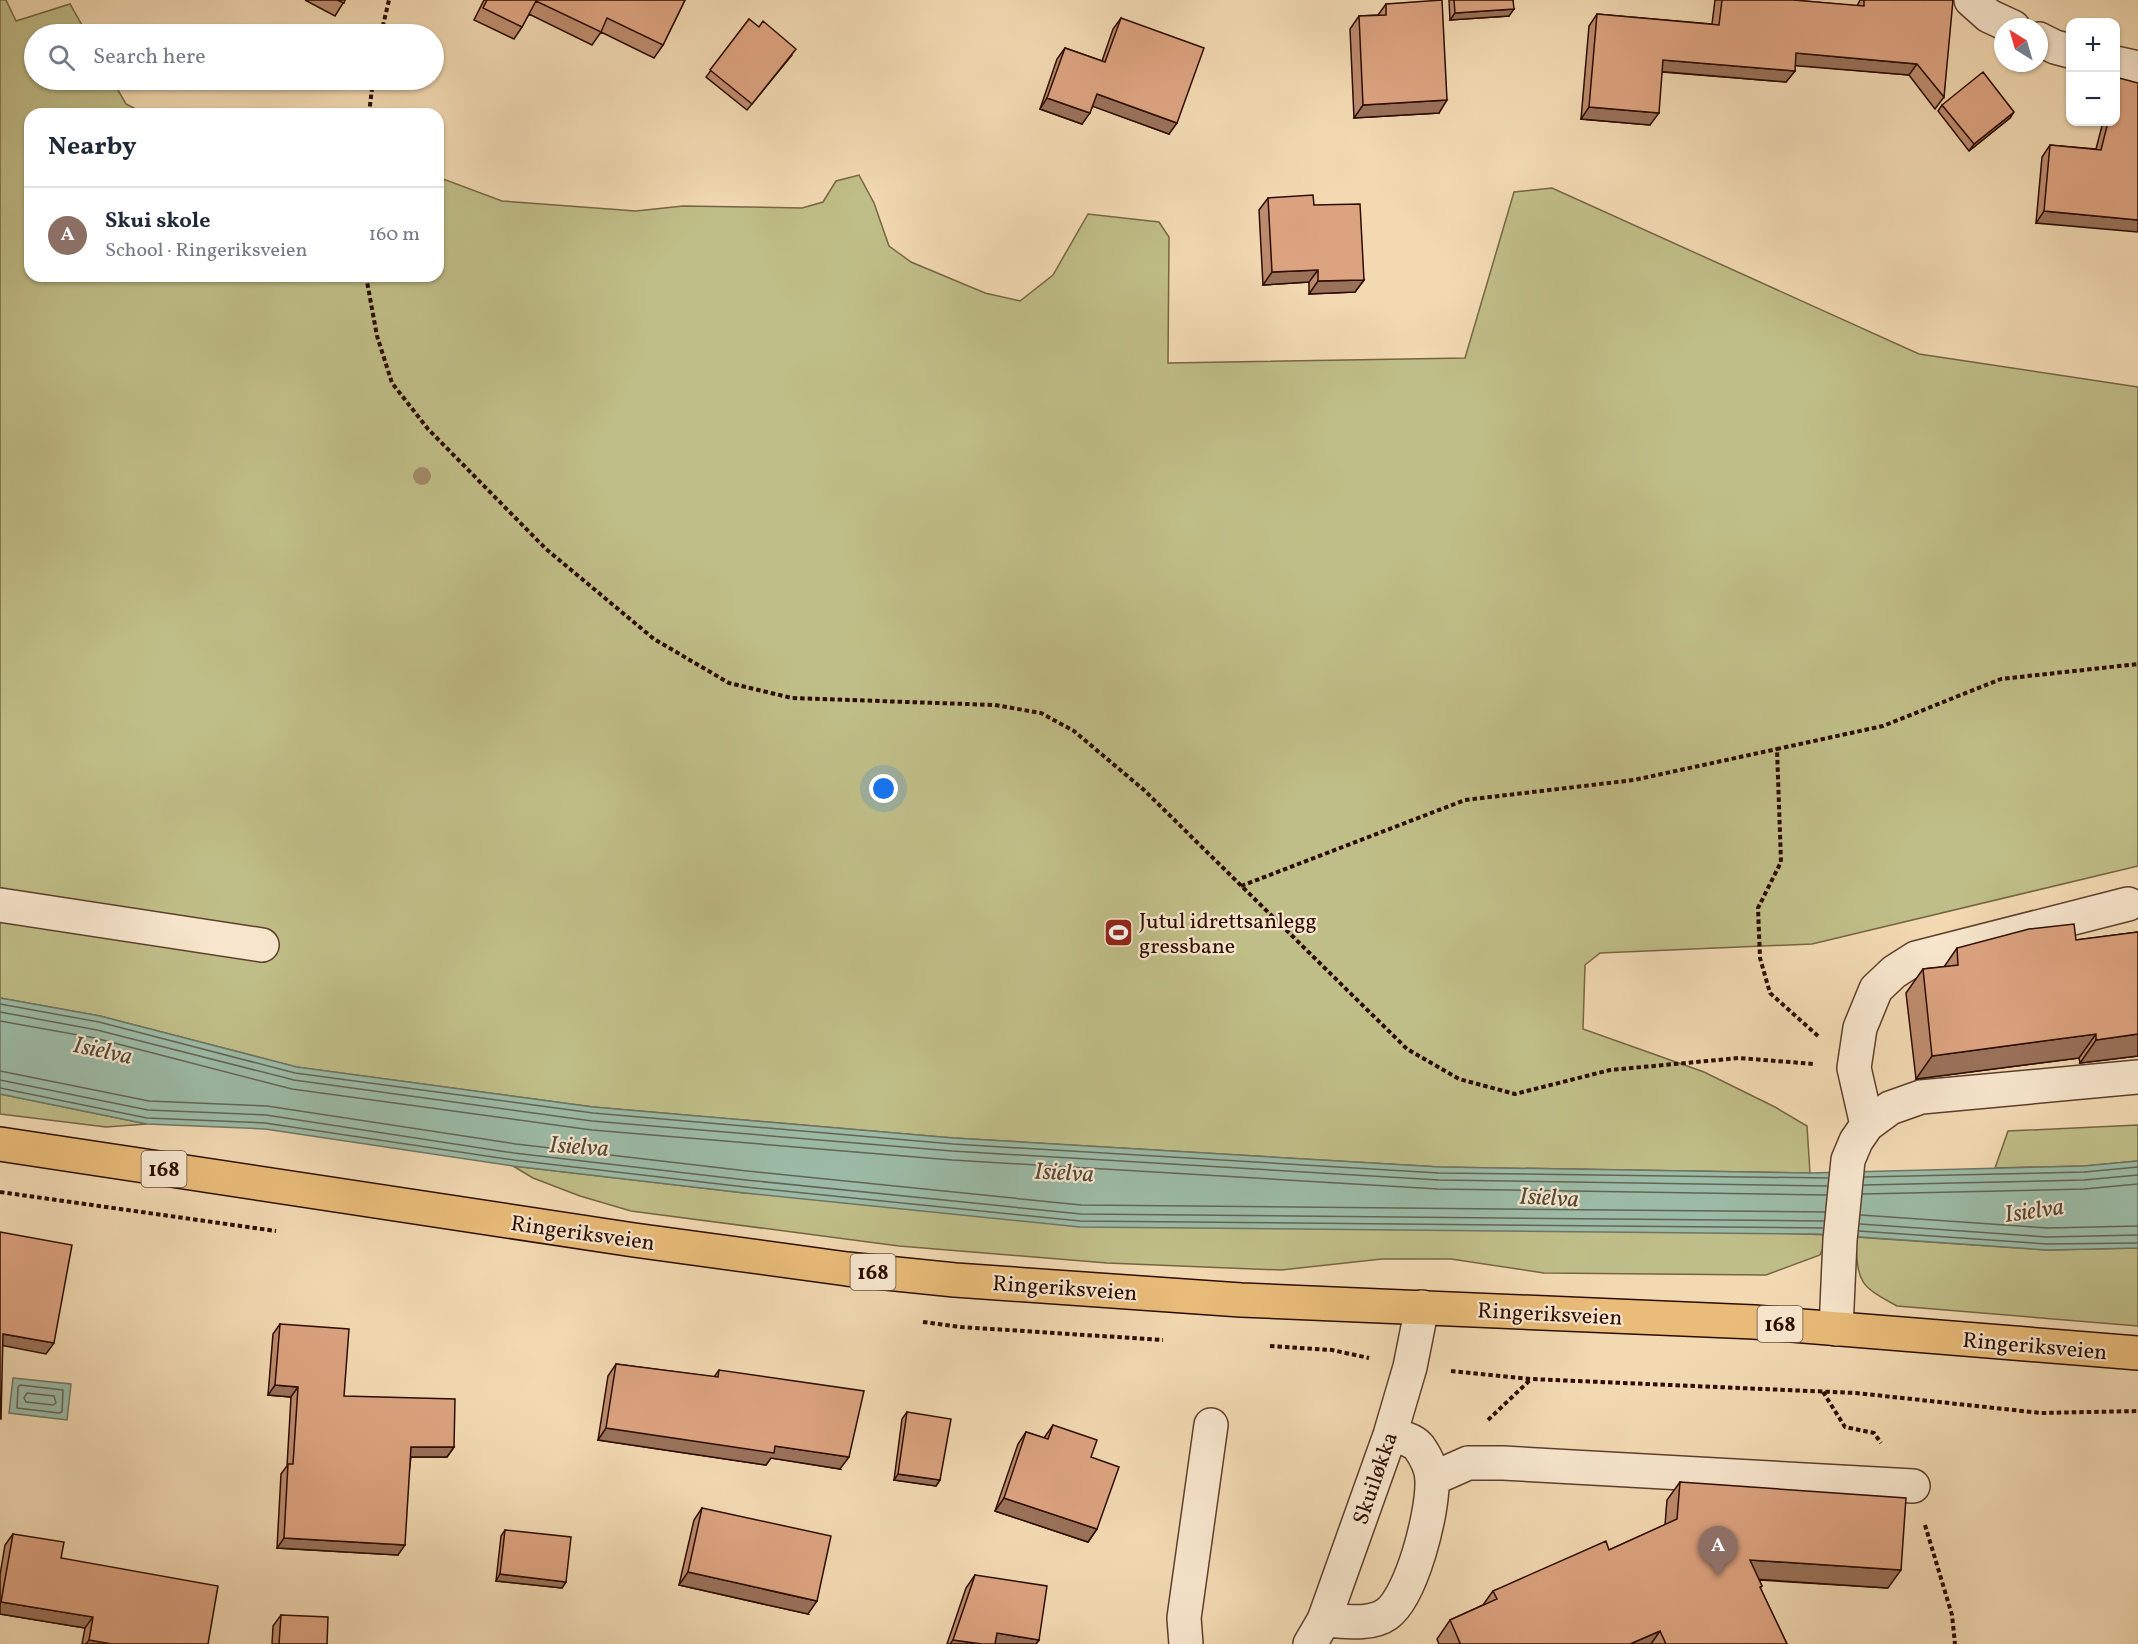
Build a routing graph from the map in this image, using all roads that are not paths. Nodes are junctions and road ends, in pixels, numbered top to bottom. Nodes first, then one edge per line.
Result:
1 (1971, 0) edge
2 (1994, 18) edge
3 (2048, 42) edge
4 (2066, 49) edge
5 (2120, 64) edge
6 (2138, 68) edge
7 (0, 904) edge
8 (2128, 904) dead end
9 (262, 945) dead end
10 (2138, 1077) edge
11 (1867, 1125) junction
12 (0, 1144) edge
13 (1422, 1307) junction
14 (1836, 1329) junction
15 (2138, 1353) edge
16 (1211, 1425) dead end
17 (1390, 1435) junction
18 (1432, 1479) junction
19 (1913, 1486) road end
20 (1317, 1632) edge
21 (1186, 1644) edge

1 - 2 street
3 - 4 street
5 - 6 street
7 - 9 street
8 - 11 street
10 - 11 street
11 - 14 street
12 - 13 main road, Ringeriksveien / 168
13 - 14 main road, Ringeriksveien / 168
13 - 17 street, Skuiløkka
14 - 15 main road, Ringeriksveien / 168
16 - 21 street
17 - 18 street
17 - 20 street, Skuiløkka
18 - 19 street
18 - 20 street

